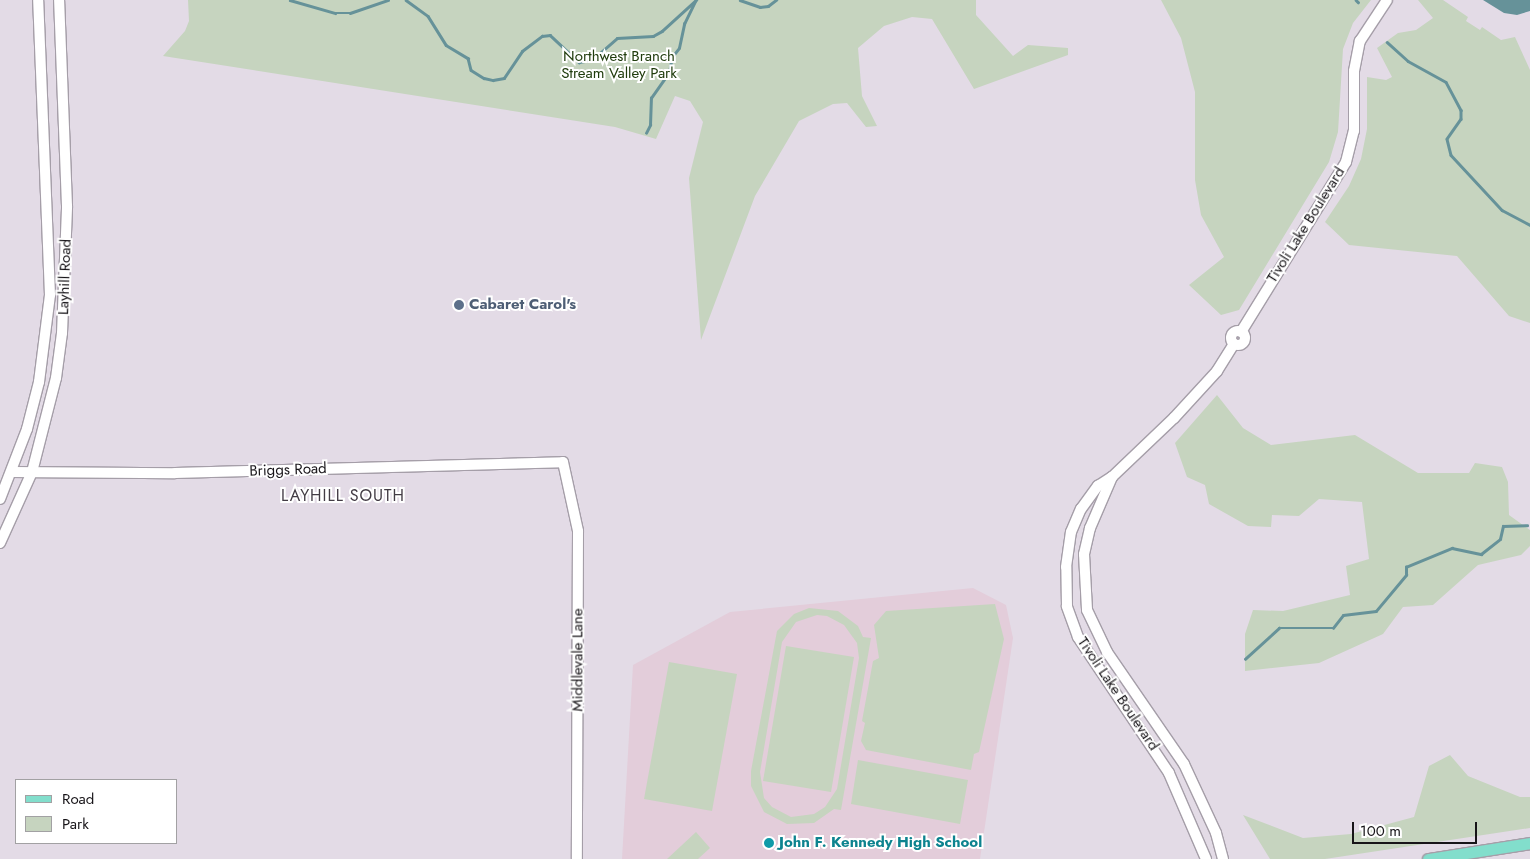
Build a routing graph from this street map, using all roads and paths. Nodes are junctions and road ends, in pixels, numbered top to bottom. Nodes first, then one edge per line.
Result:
1 (38, 0) edge
2 (59, 0) edge
3 (1387, 0) edge
4 (563, 462) joint
5 (12, 472) junction
6 (32, 472) junction
7 (1112, 477) junction
8 (0, 499) edge
9 (0, 543) edge
10 (1530, 843) edge
11 (576, 859) edge
12 (1206, 859) edge
13 (1223, 859) edge
14 (1428, 859) edge

1 - 5 street, Layhill Road
2 - 6 street, Layhill Road
3 - 7 street, Tivoli Lake Boulevard
4 - 6 street, Briggs Road
4 - 11 street, Middlevale Lane
5 - 6 street, Briggs Road
5 - 8 street, Layhill Road
6 - 9 street, Layhill Road
7 - 12 street, Tivoli Lake Boulevard
7 - 13 street, Tivoli Lake Boulevard
10 - 14 main road

